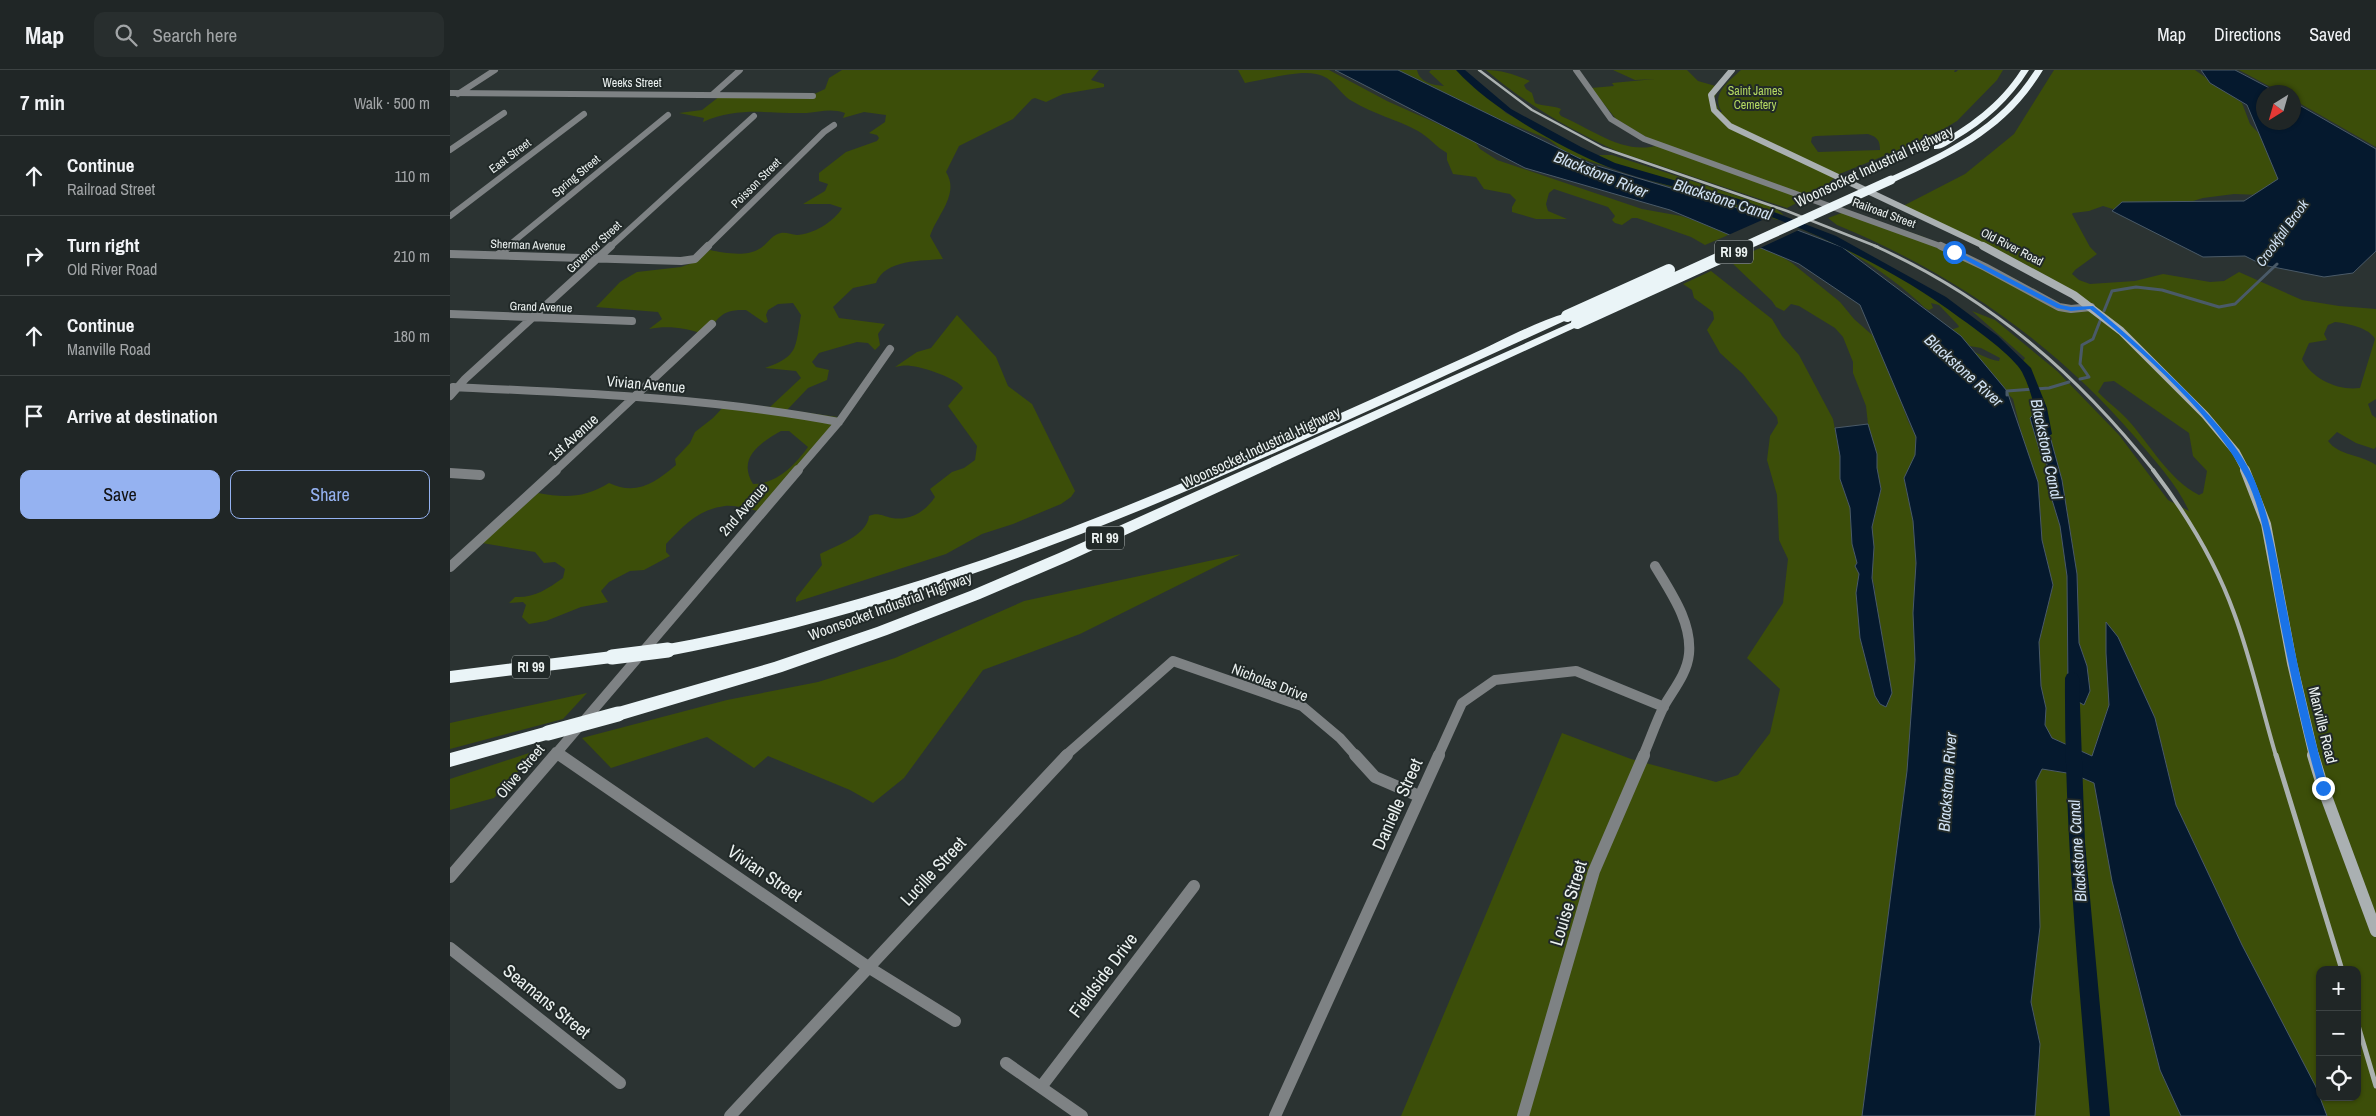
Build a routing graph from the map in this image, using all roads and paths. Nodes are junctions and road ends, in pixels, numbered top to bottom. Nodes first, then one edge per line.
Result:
1 (495, 70) edge
2 (740, 70) edge
3 (1576, 70) edge
4 (1732, 70) edge
5 (2025, 70) edge
6 (2040, 70) edge
7 (450, 94) edge
8 (458, 94) junction
9 (712, 95) junction
10 (813, 96) dead end
11 (450, 98) edge
12 (504, 113) dead end
13 (584, 114) dead end
14 (668, 115) dead end
15 (754, 116) dead end
16 (834, 125) dead end
17 (450, 150) edge
18 (450, 216) edge
19 (450, 254) edge
20 (498, 255) junction
21 (598, 259) junction
22 (696, 259) joint
23 (2091, 307) junction
24 (450, 314) edge
25 (533, 318) junction
26 (1572, 320) junction
27 (632, 321) dead end
28 (712, 324) dead end
29 (890, 349) dead end
30 (454, 387) edge
31 (450, 396) edge
32 (638, 396) junction
33 (839, 422) junction
34 (450, 473) edge
35 (480, 475) dead end
36 (2264, 521) joint
37 (1655, 566) dead end
38 (450, 567) edge
39 (1173, 661) joint
40 (450, 677) edge
41 (613, 684) joint
42 (1664, 707) junction
43 (556, 752) junction
44 (450, 760) edge
45 (1419, 796) junction
46 (450, 877) edge
47 (1194, 886) dead end
48 (2376, 931) edge
49 (450, 948) edge
50 (868, 967) junction
51 (955, 1021) dead end
52 (1006, 1063) dead end
53 (620, 1083) dead end
54 (1040, 1087) junction
55 (730, 1116) edge
56 (1082, 1116) edge
57 (1275, 1116) edge
58 (1523, 1116) edge

1 - 8 street
2 - 9 street
3 - 23 street, Railroad Street
4 - 23 main road, Old River Road
5 - 26 highway, Woonsocket Industrial Highway / RI 99, bridge
6 - 26 highway, Woonsocket Industrial Highway / RI 99, bridge
7 - 8 street, Weeks Street
8 - 9 street, Weeks Street
8 - 11 street
9 - 10 street, Weeks Street
12 - 17 street
13 - 18 street, East Street
14 - 20 street, Spring Street
15 - 21 street, Governor Street
16 - 22 street, Poisson Street
19 - 20 street, Sherman Avenue
20 - 21 street, Sherman Avenue
21 - 22 street, Sherman Avenue
21 - 25 street, Governor Street
23 - 36 main road, Old River Road
24 - 25 street, Grand Avenue
25 - 27 street, Grand Avenue
25 - 30 street, Governor Street
26 - 40 highway, Woonsocket Industrial Highway / RI 99, bridge
26 - 44 highway, Woonsocket Industrial Highway / RI 99, bridge
28 - 32 street, 1st Avenue
29 - 33 street, 2nd Avenue
30 - 31 street, Governor Street
30 - 32 street, Vivian Avenue
32 - 33 street, Vivian Avenue
32 - 38 street, 1st Avenue
33 - 41 street, 2nd Avenue
34 - 35 street
36 - 48 main road, Manville Road
37 - 42 street, Louise Street
39 - 45 street, Nicholas Drive
39 - 50 street, Lucille Street
41 - 43 street, Olive Street
42 - 45 street, Danielle Street
42 - 58 street, Louise Street
43 - 46 street, Olive Street
43 - 50 street, Vivian Street
45 - 57 street, Danielle Street
47 - 54 street, Fieldside Drive
49 - 53 street, Seamans Street
50 - 51 street, Vivian Street
50 - 55 street, Lucille Street
52 - 54 street
54 - 56 street

